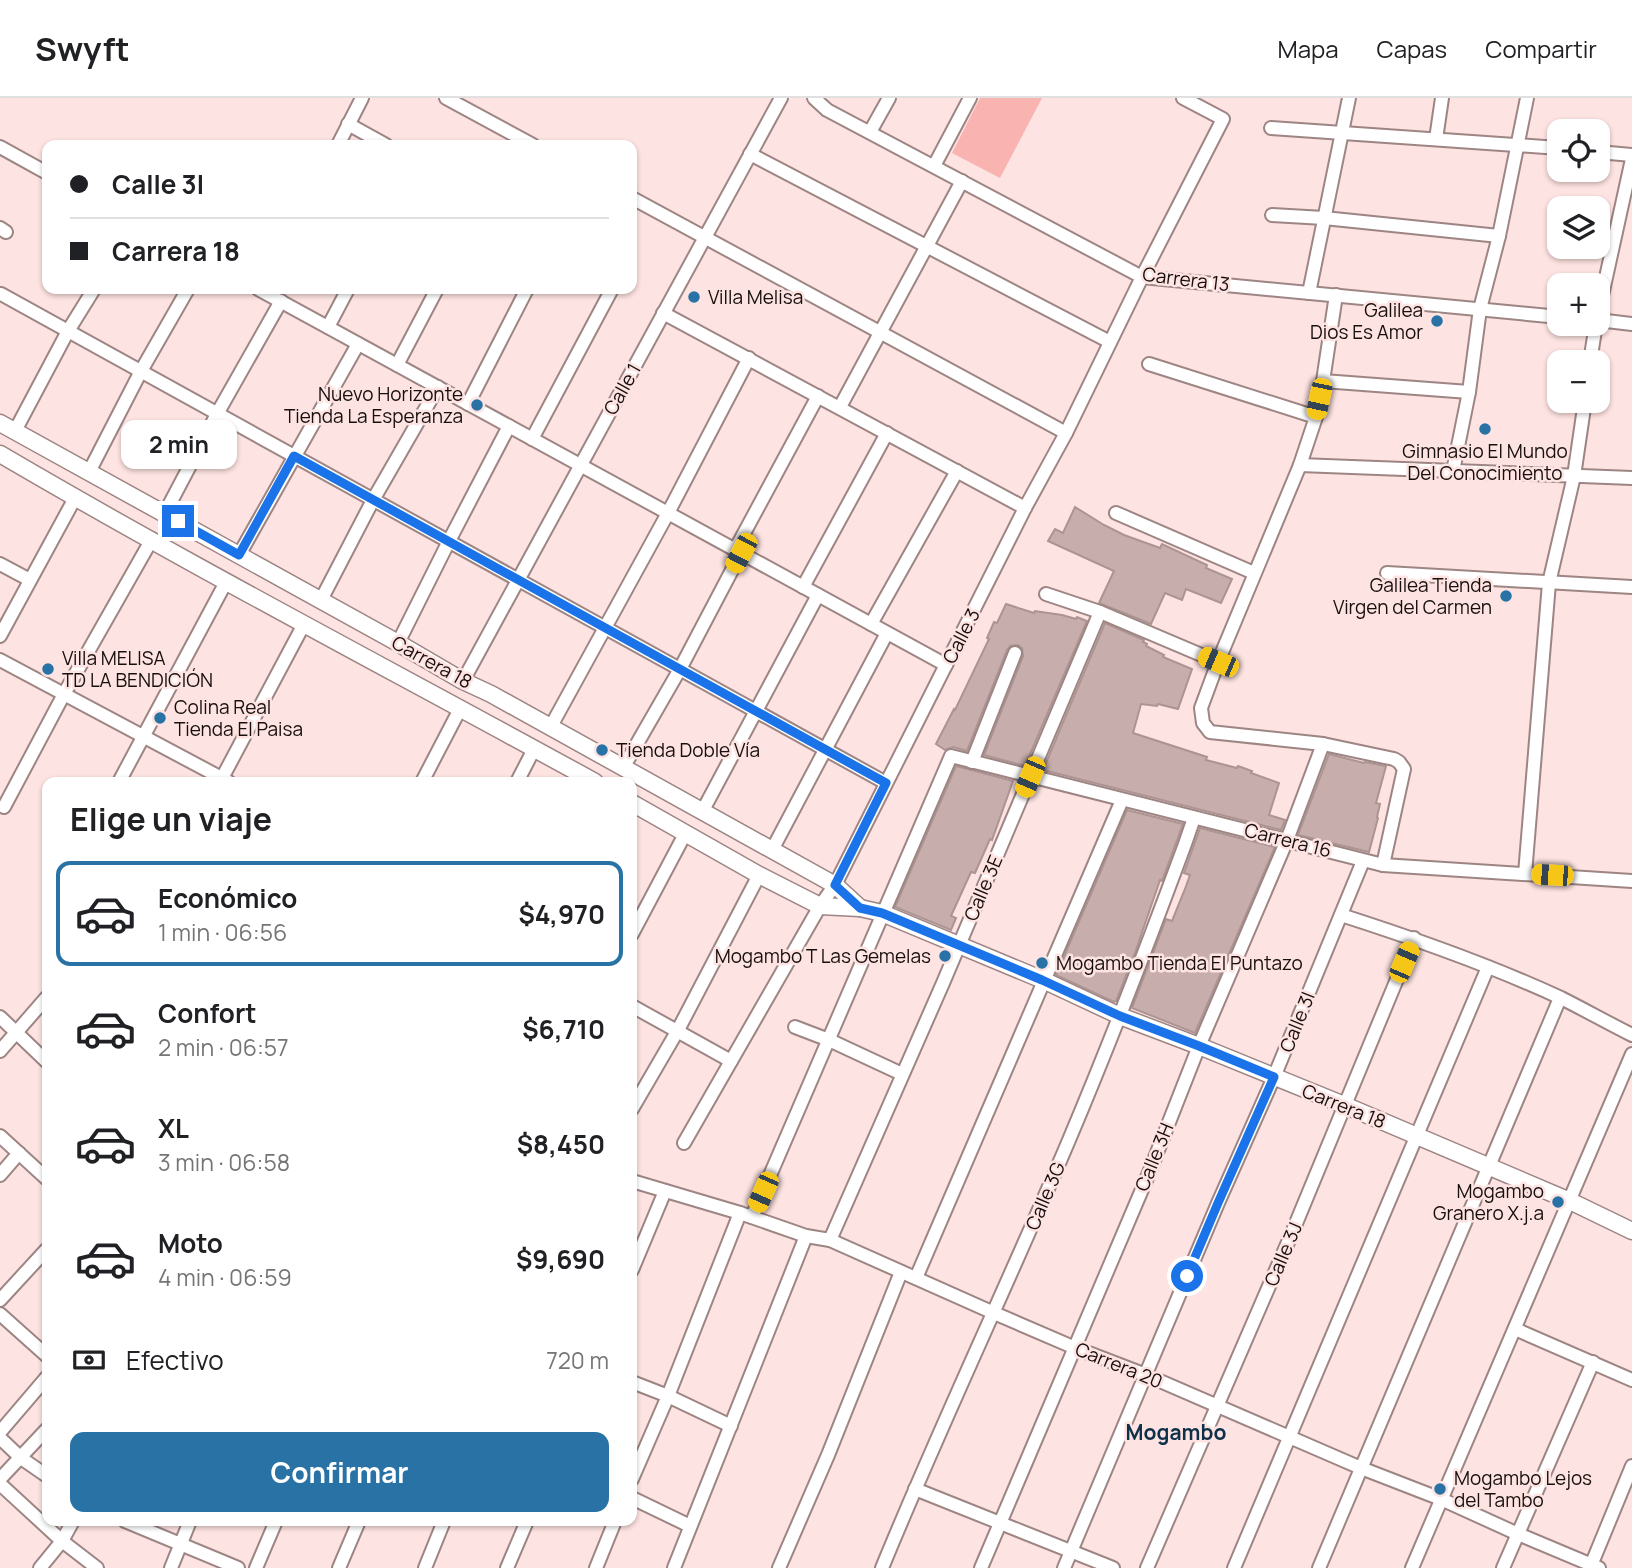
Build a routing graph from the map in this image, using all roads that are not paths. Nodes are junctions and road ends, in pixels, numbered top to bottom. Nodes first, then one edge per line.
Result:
1 (362, 98) edge
2 (446, 98) edge
3 (781, 98) edge
4 (814, 98) edge
5 (889, 98) edge
6 (970, 98) edge
7 (1183, 98) edge
8 (1349, 98) edge
9 (1442, 98) edge
10 (1527, 98) edge
11 (348, 124) junction
12 (1271, 128) dead end
13 (870, 132) junction
14 (1342, 133) junction
15 (1436, 139) junction
16 (340, 140) edge
17 (377, 140) edge
18 (524, 140) edge
19 (1518, 145) junction
20 (0, 147) edge
21 (1547, 147) edge
22 (750, 154) junction
23 (1610, 154) edge
24 (1632, 157) edge
25 (934, 166) junction
26 (42, 170) edge
27 (962, 181) junction
28 (637, 201) edge
29 (1272, 215) dead end
30 (1324, 218) junction
31 (1499, 236) junction
32 (705, 238) junction
33 (927, 247) junction
34 (1607, 273) edge
35 (1142, 277) junction
36 (1309, 293) junction
37 (1, 294) edge
38 (91, 294) edge
39 (185, 294) edge
40 (269, 294) edge
41 (345, 294) edge
42 (434, 294) edge
43 (524, 294) edge
44 (609, 294) edge
45 (1336, 295) junction
46 (281, 301) junction
47 (1480, 309) junction
48 (663, 313) junction
49 (1547, 316) edge
50 (1610, 323) edge
51 (1632, 324) edge
52 (328, 327) junction
53 (68, 331) junction
54 (880, 333) junction
55 (1110, 342) junction
56 (358, 344) junction
57 (749, 358) junction
58 (1149, 364) dead end
59 (397, 365) junction
60 (141, 371) junction
61 (1323, 381) junction
62 (438, 387) junction
63 (1469, 392) junction
64 (818, 396) junction
65 (468, 404) junction
66 (840, 407) junction
67 (1583, 413) edge
68 (217, 414) junction
69 (1315, 417) junction
70 (0, 423) edge
71 (509, 426) junction
72 (15, 431) junction
73 (887, 433) junction
74 (1066, 433) junction
75 (532, 439) junction
76 (0, 454) edge
77 (294, 456) junction
78 (1300, 465) junction
79 (580, 466) junction
80 (957, 471) junction
81 (1453, 471) junction
82 (89, 472) junction
83 (1574, 476) junction
84 (1632, 478) edge
85 (75, 498) junction
86 (373, 500) junction
87 (1025, 508) junction
88 (165, 513) junction
89 (668, 513) junction
90 (1116, 513) dead end
91 (191, 529) junction
92 (152, 540) junction
93 (449, 541) junction
94 (738, 551) junction
95 (176, 554) junction
96 (239, 555) junction
97 (0, 564) edge
98 (1254, 573) junction
99 (1387, 573) dead end
100 (517, 579) junction
101 (30, 580) junction
102 (226, 582) junction
103 (1549, 583) junction
104 (803, 587) junction
105 (1632, 587) edge
106 (1046, 594) dead end
107 (818, 595) junction
108 (320, 600) junction
109 (1100, 612) junction
110 (304, 624) junction
111 (871, 624) junction
112 (604, 627) junction
113 (887, 633) junction
114 (0, 636) edge
115 (398, 643) junction
116 (1015, 653) dead end
117 (0, 660) edge
118 (1218, 662) junction
119 (946, 665) junction
120 (680, 669) junction
121 (463, 681) junction
122 (64, 694) junction
123 (460, 709) junction
124 (755, 711) junction
125 (550, 728) junction
126 (144, 736) junction
127 (1323, 744) junction
128 (534, 749) junction
129 (826, 749) junction
130 (972, 762) junction
131 (622, 768) junction
132 (122, 777) edge
133 (216, 777) edge
134 (225, 777) edge
135 (425, 777) edge
136 (520, 777) edge
137 (586, 777) edge
138 (1030, 777) junction
139 (886, 783) junction
140 (665, 791) junction
141 (1122, 800) junction
142 (637, 806) edge
143 (4, 807) dead end
144 (702, 812) junction
145 (652, 815) junction
146 (1194, 818) junction
147 (685, 834) junction
148 (1287, 840) junction
149 (772, 850) junction
150 (1363, 861) junction
151 (1383, 865) junction
152 (1525, 874) junction
153 (759, 875) junction
154 (1632, 881) edge
155 (835, 885) junction
156 (820, 906) junction
157 (860, 908) junction
158 (882, 913) junction
159 (1341, 915) junction
160 (637, 925) edge
161 (1414, 938) junction
162 (959, 945) junction
163 (1488, 967) junction
164 (1042, 980) junction
165 (1560, 998) junction
166 (42, 1003) edge
167 (637, 1009) edge
168 (1120, 1016) junction
169 (0, 1017) edge
170 (795, 1027) dead end
171 (678, 1030) junction
172 (17, 1032) junction
173 (1632, 1035) edge
174 (829, 1040) junction
175 (1199, 1046) junction
176 (0, 1051) edge
177 (1632, 1055) edge
178 (42, 1057) edge
179 (731, 1061) junction
180 (902, 1074) junction
181 (1274, 1077) junction
182 (637, 1100) edge
183 (1345, 1105) junction
184 (0, 1136) edge
185 (1416, 1136) junction
186 (684, 1143) dead end
187 (19, 1153) junction
188 (1488, 1167) junction
189 (42, 1174) edge
190 (0, 1175) edge
191 (637, 1183) edge
192 (665, 1191) junction
193 (1570, 1201) junction
194 (746, 1215) junction
195 (1632, 1231) edge
196 (806, 1236) junction
197 (830, 1240) junction
198 (42, 1254) edge
199 (637, 1258) edge
200 (901, 1272) junction
201 (916, 1278) junction
202 (0, 1300) edge
203 (0, 1314) edge
204 (994, 1314) junction
205 (1515, 1329) junction
206 (1073, 1347) junction
207 (42, 1352) edge
208 (1593, 1362) junction
209 (1146, 1375) junction
210 (1632, 1380) edge
211 (42, 1384) edge
212 (637, 1384) edge
213 (668, 1396) junction
214 (1218, 1405) junction
215 (731, 1426) junction
216 (42, 1433) edge
217 (2, 1437) edge
218 (1288, 1437) junction
219 (18, 1455) junction
220 (1632, 1466) edge
221 (637, 1467) edge
222 (1362, 1468) junction
223 (42, 1472) edge
224 (0, 1479) edge
225 (0, 1484) edge
226 (915, 1489) junction
227 (1441, 1499) junction
228 (637, 1500) edge
229 (1000, 1522) junction
230 (42, 1523) edge
231 (46, 1526) edge
232 (70, 1526) edge
233 (138, 1526) edge
234 (188, 1526) edge
235 (274, 1526) edge
236 (357, 1526) edge
237 (442, 1526) edge
238 (525, 1526) edge
239 (613, 1526) edge
240 (690, 1526) junction
241 (1518, 1534) junction
242 (62, 1541) junction
243 (181, 1543) junction
244 (1070, 1552) junction
245 (1593, 1567) edge
246 (40, 1568) edge
247 (97, 1568) edge
248 (171, 1568) edge
249 (238, 1568) edge
250 (256, 1568) edge
251 (339, 1568) edge
252 (425, 1568) edge
253 (508, 1568) edge
254 (596, 1568) edge
255 (674, 1568) edge
256 (779, 1568) edge
257 (882, 1568) edge
258 (981, 1568) edge
259 (1064, 1568) edge
260 (1114, 1568) edge
261 (1147, 1568) edge
262 (1234, 1568) edge
263 (1319, 1568) edge
264 (1412, 1568) edge
265 (1503, 1568) edge

1 - 11 street
2 - 18 street
3 - 22 street, Calle 1
4 - 13 street, Carrera 13
5 - 13 street
6 - 25 street
7 - 35 street, Calle 3
8 - 14 street
9 - 15 street
10 - 19 street
11 - 16 street
11 - 17 street
12 - 14 street
13 - 25 street, Carrera 13
14 - 15 street
14 - 30 street
15 - 19 street
19 - 21 street
19 - 31 street
20 - 26 street
22 - 32 street, Calle 1
22 - 33 street
23 - 24 street
24 - 34 street
25 - 27 street, Carrera 13
27 - 33 street
27 - 35 street, Carrera 13
28 - 32 street
29 - 30 street
30 - 31 street
30 - 36 street
31 - 47 street
32 - 48 street, Calle 1
32 - 54 street
33 - 54 street
33 - 55 street
35 - 36 street, Carrera 13
35 - 55 street, Calle 3
36 - 45 street, Carrera 13
37 - 53 street
38 - 53 street
39 - 60 street
40 - 46 street
41 - 52 street
42 - 59 street
43 - 65 street
44 - 75 street
45 - 47 street, Carrera 13
45 - 61 street
46 - 52 street
46 - 68 street
47 - 49 street, Carrera 13
47 - 63 street
48 - 57 street
48 - 79 street, Calle 1
50 - 51 street
52 - 56 street
53 - 60 street
53 - 72 street
54 - 66 street
54 - 74 street
55 - 74 street, Calle 3
56 - 59 street
56 - 77 street
57 - 64 street
57 - 89 street
58 - 69 street
59 - 62 street
60 - 68 street
60 - 82 street
61 - 63 street
61 - 69 street
62 - 65 street
62 - 86 street
63 - 81 street
64 - 66 street
64 - 94 street
65 - 71 street
66 - 73 street
67 - 83 street
68 - 77 street
68 - 88 street
69 - 78 street
70 - 72 street, Carrera 18
71 - 75 street
71 - 93 street
72 - 82 street, Carrera 18
73 - 80 street
73 - 104 street
74 - 87 street, Calle 3
75 - 79 street
76 - 85 street, Carrera 18
77 - 86 street
77 - 96 street
78 - 81 street
78 - 98 street
79 - 89 street
79 - 100 street, Calle 1
80 - 87 street
80 - 111 street
81 - 83 street
82 - 88 street, Carrera 18
83 - 84 street
83 - 103 street
85 - 92 street, Carrera 18
85 - 101 street
86 - 93 street
86 - 108 street
87 - 119 street, Calle 3
88 - 91 street, Carrera 18
89 - 94 street
89 - 112 street
90 - 98 street
91 - 95 street
91 - 96 street, Carrera 18
92 - 95 street, Carrera 18
92 - 122 street
93 - 100 street
93 - 115 street
94 - 104 street
94 - 120 street
95 - 102 street, Carrera 18
96 - 108 street, Carrera 18
97 - 101 street
98 - 118 street
99 - 103 street
100 - 112 street
100 - 121 street, Calle 1
101 - 114 street
102 - 110 street, Carrera 18
102 - 126 street
103 - 105 street
103 - 152 street
104 - 107 street
106 - 109 street
107 - 111 street
107 - 124 street
108 - 115 street, Carrera 18
109 - 118 street
109 - 138 street, Calle 3E
110 - 123 street, Carrera 18
110 - 134 street
111 - 113 street
112 - 120 street
112 - 125 street
113 - 119 street
113 - 129 street
115 - 121 street, Carrera 18
116 - 130 street
117 - 122 street
118 - 127 street
119 - 139 street, Calle 3
120 - 124 street
120 - 131 street
121 - 125 street, Carrera 18
122 - 126 street
122 - 143 street
123 - 128 street, Carrera 18
123 - 135 street
124 - 129 street
124 - 144 street
125 - 131 street, Carrera 18
126 - 132 street
126 - 133 street
127 - 148 street, Calle 3H
127 - 151 street
128 - 136 street
128 - 137 street, Carrera 18
129 - 139 street
129 - 149 street
130 - 138 street, Carrera 16
130 - 158 street, Carrera 16
131 - 140 street, Carrera 18
138 - 141 street, Carrera 16
138 - 162 street, Calle 3E
139 - 155 street, Calle 3
140 - 144 street, Carrera 18
140 - 145 street
141 - 146 street, Carrera 16
141 - 164 street
142 - 145 street, Carrera 18
144 - 149 street, Carrera 18
145 - 147 street, Carrera 18
146 - 148 street, Carrera 16
146 - 168 street, Calle 3G
147 - 153 street, Carrera 18
147 - 160 street
148 - 150 street, Carrera 16
148 - 175 street, Calle 3H
149 - 155 street, Carrera 18
150 - 151 street, Carrera 16
150 - 159 street, Calle 3I
151 - 152 street, Carrera 16
152 - 154 street, Carrera 16
153 - 156 street, Carrera 18
153 - 171 street
155 - 156 street, Calle 3
155 - 157 street, Carrera 18
156 - 157 street, Carrera 18
156 - 179 street, Calle 3
157 - 158 street, Carrera 18
158 - 162 street, Carrera 18
158 - 174 street
159 - 161 street
159 - 181 street, Calle 3I
161 - 163 street
161 - 183 street, Calle 3J
162 - 164 street, Carrera 18
162 - 180 street, Calle 3E
163 - 165 street
163 - 185 street
164 - 168 street, Carrera 18
164 - 201 street
165 - 173 street
165 - 188 street
166 - 172 street
167 - 171 street
168 - 175 street, Carrera 18
168 - 204 street, Calle 3G
169 - 172 street
170 - 174 street
171 - 179 street
171 - 182 street
172 - 176 street
172 - 178 street
174 - 180 street
174 - 194 street
175 - 181 street, Carrera 18
175 - 206 street, Calle 3H
177 - 193 street
179 - 186 street, Calle 3
180 - 197 street, Calle 3E
181 - 183 street, Carrera 18
181 - 209 street, Calle 3I
183 - 185 street, Carrera 18
183 - 214 street, Calle 3J
184 - 187 street
185 - 188 street, Carrera 18
185 - 218 street
187 - 189 street
187 - 190 street
188 - 193 street, Carrera 18
188 - 222 street
191 - 192 street, Carrera 20
192 - 194 street, Carrera 20
192 - 199 street
193 - 195 street, Carrera 18
193 - 205 street
194 - 196 street, Carrera 20
194 - 213 street
196 - 197 street, Carrera 20
196 - 215 street
197 - 200 street, Carrera 20
198 - 202 street
200 - 201 street, Carrera 20
200 - 256 street
201 - 204 street, Carrera 20
203 - 207 street
204 - 206 street, Carrera 20
204 - 226 street, Calle 3G
205 - 208 street
205 - 227 street
206 - 209 street, Carrera 20
206 - 229 street, Calle 3H
208 - 210 street
208 - 241 street
209 - 214 street, Carrera 20
209 - 244 street, Calle 3I
211 - 217 street
212 - 213 street
213 - 215 street
213 - 221 street
214 - 218 street, Carrera 20
214 - 261 street, Calle 3J
215 - 240 street
216 - 219 street
217 - 219 street
218 - 222 street, Carrera 20
218 - 262 street
219 - 223 street
219 - 224 street
220 - 245 street
222 - 227 street, Carrera 20
222 - 263 street
225 - 230 street
226 - 229 street
226 - 257 street, Calle 3G
227 - 241 street, Carrera 20
227 - 264 street
228 - 240 street
229 - 244 street
229 - 258 street, Calle 3H
231 - 242 street
232 - 242 street
233 - 243 street
234 - 243 street
235 - 250 street
236 - 251 street
237 - 252 street
238 - 253 street
239 - 254 street
240 - 255 street
241 - 245 street, Carrera 20
241 - 265 street
242 - 246 street
242 - 247 street
243 - 248 street
243 - 249 street
244 - 259 street, Calle 3I
244 - 260 street

